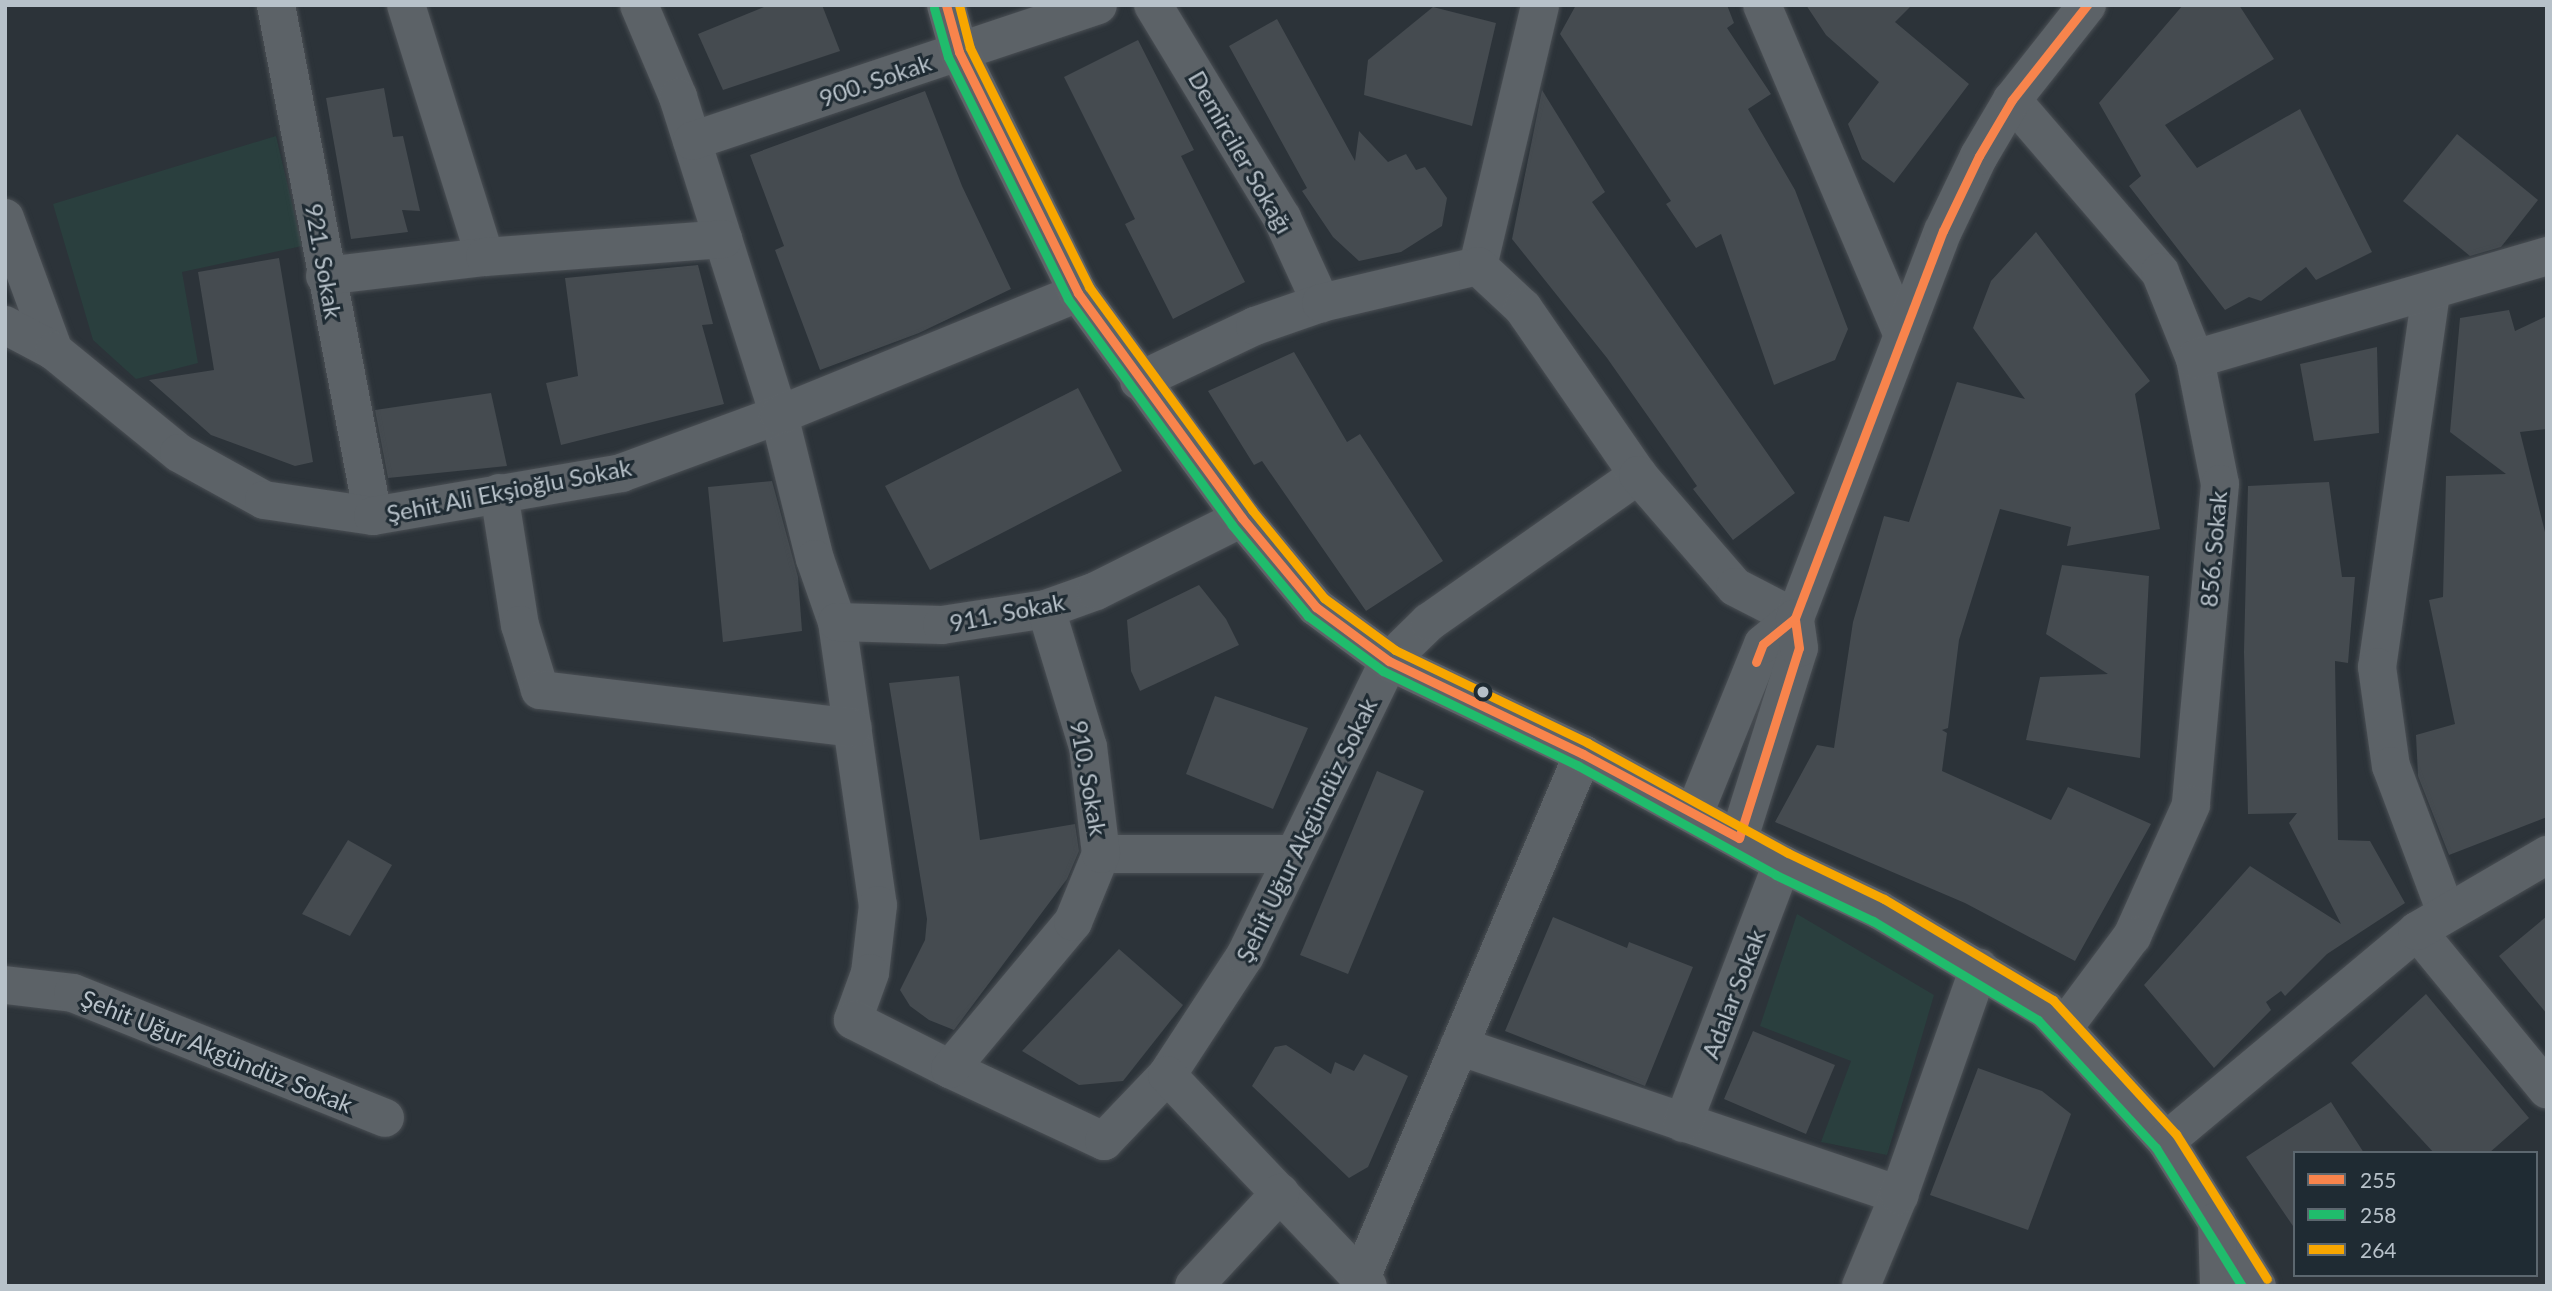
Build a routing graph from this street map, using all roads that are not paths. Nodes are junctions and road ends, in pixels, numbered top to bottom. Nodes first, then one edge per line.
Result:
1 (276, 5) edge
2 (406, 5) edge
3 (639, 5) edge
4 (946, 5) edge
5 (1098, 5) edge
6 (1153, 5) edge
7 (1540, 5) edge
8 (1762, 5) edge
9 (2087, 5) edge
10 (959, 52) junction
11 (2012, 100) junction
12 (692, 141) junction
13 (5, 218) edge
14 (723, 239) junction
15 (2547, 256) edge
16 (485, 257) junction
17 (1478, 266) junction
18 (326, 276) junction
19 (1078, 293) junction
20 (2431, 293) junction
21 (1321, 303) junction
22 (5, 325) edge
23 (1903, 335) junction
24 (54, 351) junction
25 (2195, 359) junction
26 (1139, 381) junction
27 (779, 415) junction
28 (1637, 475) junction
29 (499, 494) junction
30 (373, 516) junction
31 (1242, 518) junction
32 (1046, 609) junction
33 (1795, 618) junction
34 (838, 622) junction
35 (1389, 661) junction
36 (853, 728) junction
37 (1583, 754) junction
38 (1694, 814) junction
39 (1739, 838) junction
40 (1101, 854) junction
41 (1293, 854) junction
42 (2547, 855) edge
43 (1782, 864) junction
44 (2432, 922) junction
45 (1979, 968) junction
46 (5, 985) edge
47 (2065, 1026) junction
48 (1459, 1046) junction
49 (950, 1069) junction
50 (1167, 1075) junction
51 (2547, 1089) edge
52 (385, 1118) dead end
53 (1683, 1123) junction
54 (2166, 1141) junction
55 (1280, 1194) junction
56 (1899, 1195) junction
57 (2217, 1216) junction
58 (1364, 1282) edge
59 (1194, 1286) edge
60 (1861, 1286) edge
61 (2219, 1286) edge
62 (2257, 1286) edge

1 - 18 street, 921. Sokak
2 - 16 street
3 - 12 street
4 - 10 main road
5 - 10 street, 900. Sokak
6 - 21 street, Demirciler Sokağı
7 - 17 street
8 - 23 street
9 - 11 street
10 - 12 street, 900. Sokak
10 - 19 main road
11 - 23 street
11 - 25 street, 856. Sokak
12 - 14 street
13 - 24 street
14 - 16 street
14 - 27 street
15 - 20 street
16 - 18 street
17 - 21 street
17 - 28 street
18 - 30 street, 921. Sokak
19 - 26 main road
19 - 27 street, Şehit Ali Ekşioğlu Sokak
20 - 25 street
20 - 44 street
21 - 26 street
22 - 24 street, Şehit Ali Ekşioğlu Sokak
23 - 33 street
24 - 30 street, Şehit Ali Ekşioğlu Sokak
25 - 47 street, 856. Sokak
26 - 31 main road
27 - 29 street, Şehit Ali Ekşioğlu Sokak
27 - 34 street
28 - 33 street
28 - 35 street, Şehit Uğur Akgündüz Sokak
29 - 30 street, Şehit Ali Ekşioğlu Sokak
29 - 36 street
31 - 32 street, 911. Sokak
31 - 35 main road
32 - 34 street, 911. Sokak
32 - 40 street, 910. Sokak
33 - 38 street
33 - 39 street
34 - 36 street
35 - 37 main road
35 - 41 street, Şehit Uğur Akgündüz Sokak
36 - 49 street
37 - 38 main road
37 - 48 street
38 - 39 main road
39 - 43 main road
40 - 41 street
40 - 49 street, 910. Sokak
41 - 50 street, Şehit Uğur Akgündüz Sokak
42 - 44 street
43 - 45 main road
43 - 53 street, Adalar Sokak
44 - 51 street
44 - 54 street
45 - 47 main road
45 - 56 street
46 - 52 street, Şehit Uğur Akgündüz Sokak
47 - 54 main road
48 - 53 street
48 - 58 street
49 - 50 street, Şehit Uğur Akgündüz Sokak
50 - 55 street
53 - 56 street
54 - 57 main road
55 - 58 street
55 - 59 street
56 - 60 street
57 - 61 main road
57 - 62 main road

